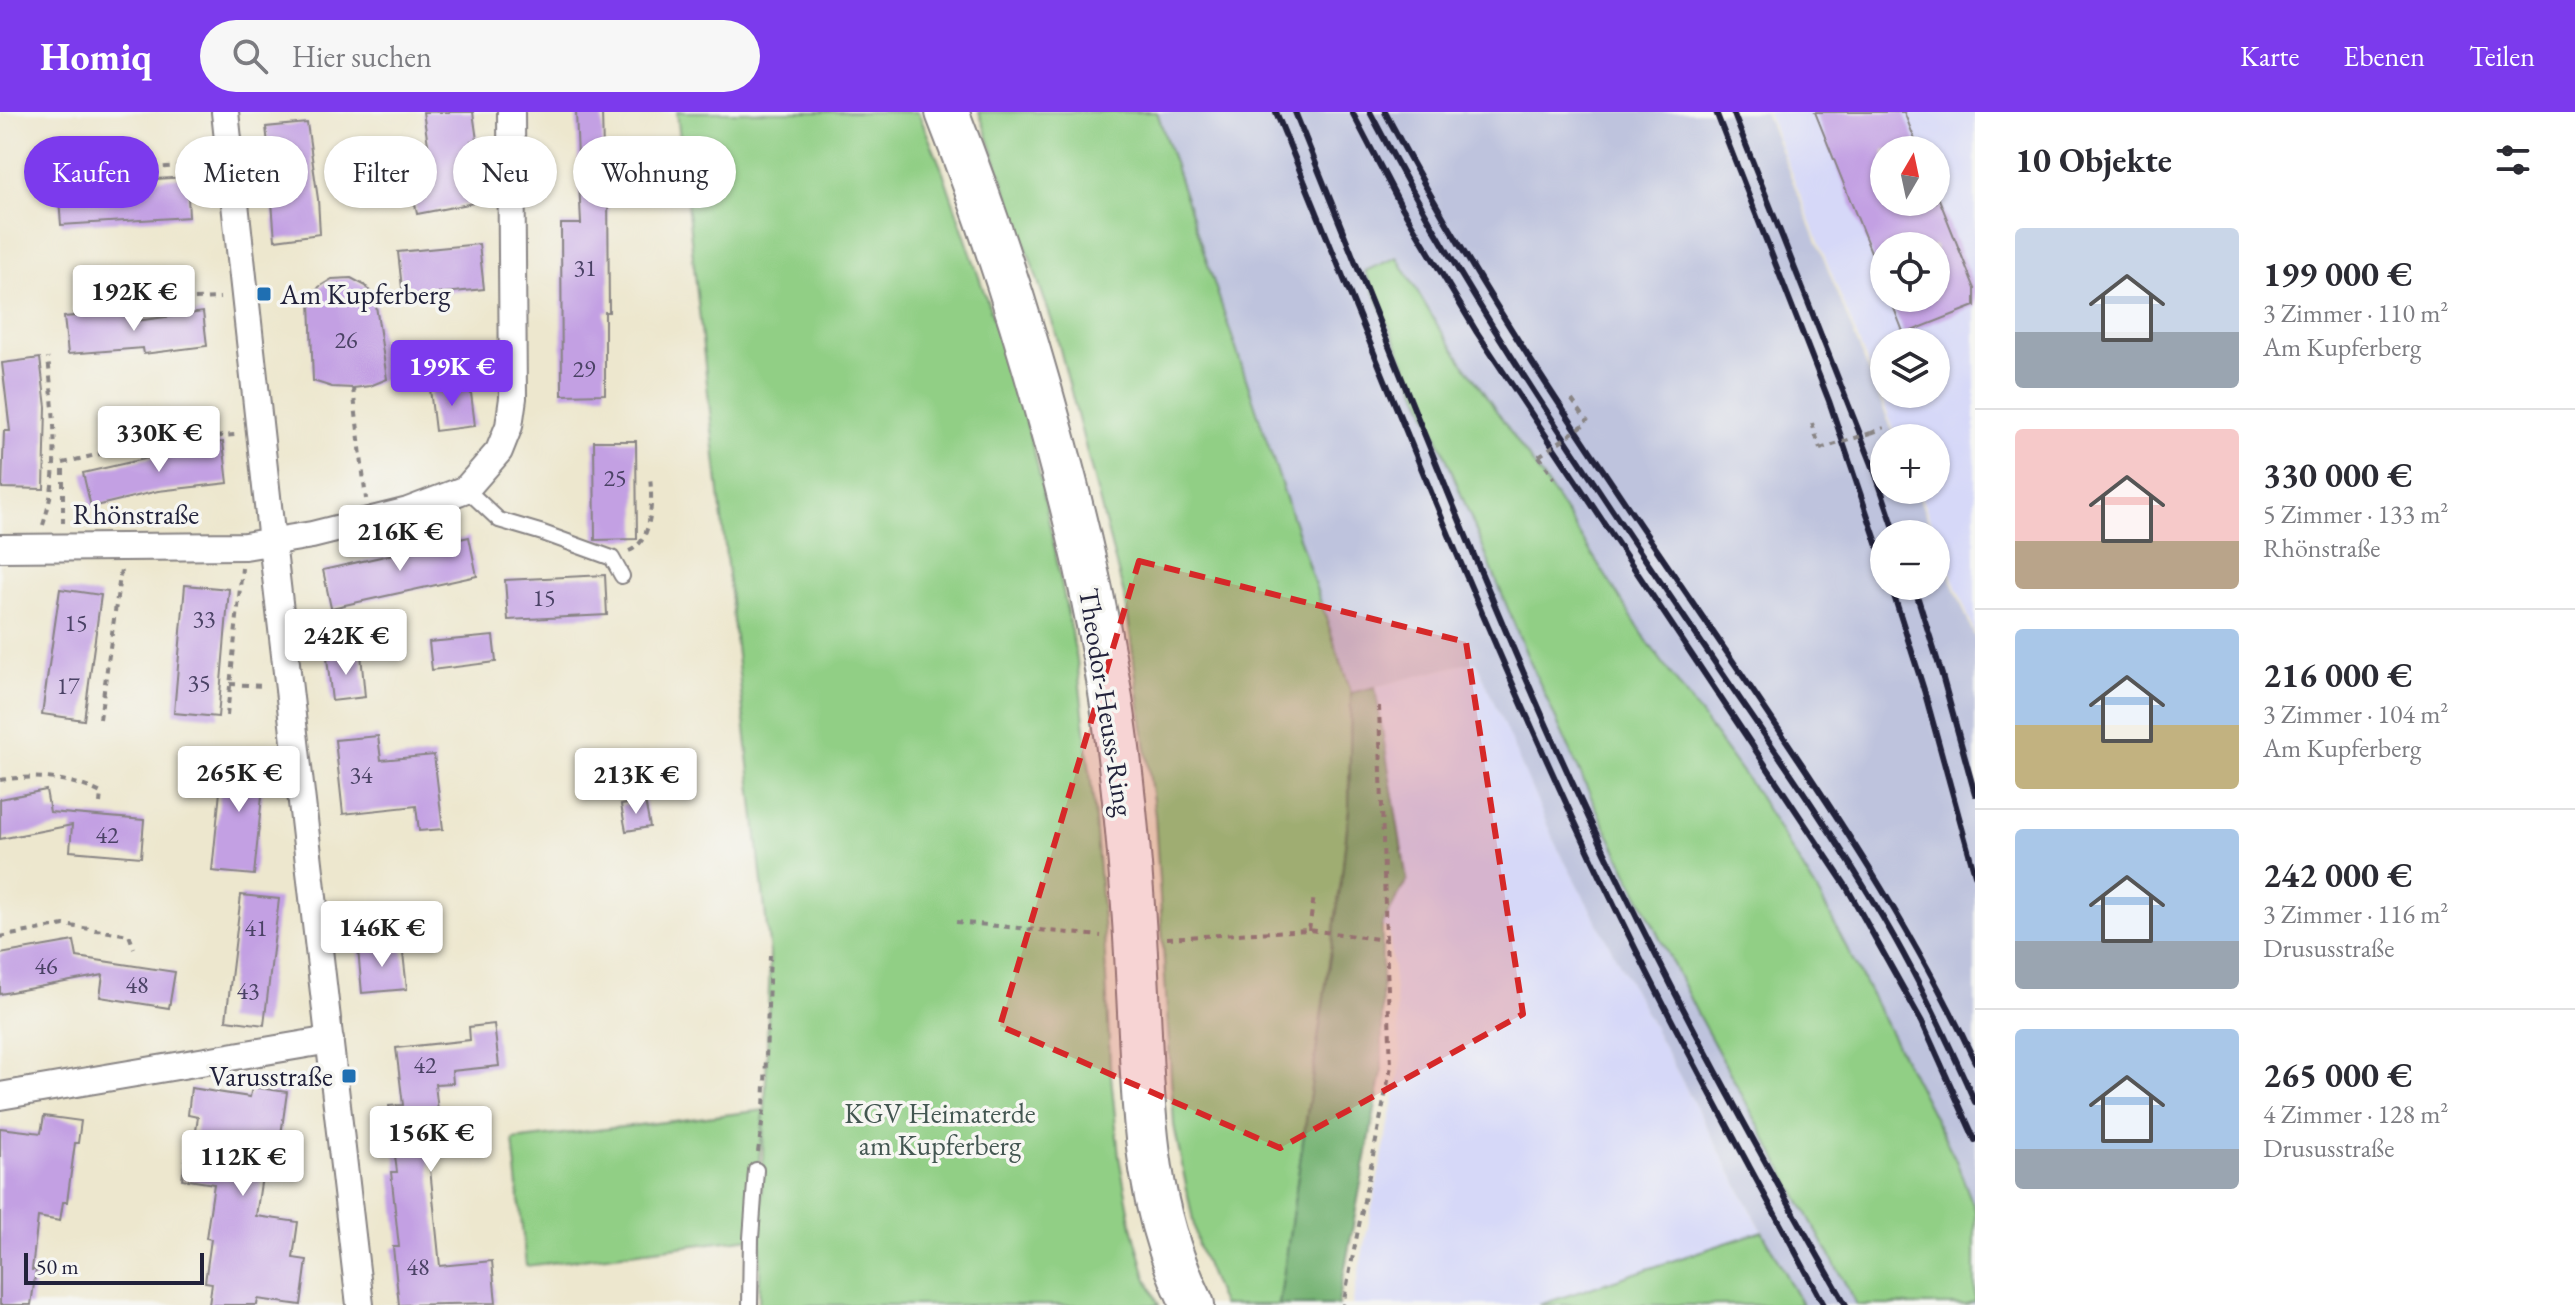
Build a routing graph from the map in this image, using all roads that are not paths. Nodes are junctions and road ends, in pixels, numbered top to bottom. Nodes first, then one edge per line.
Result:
1 (225, 112) edge
2 (511, 112) edge
3 (947, 112) edge
4 (466, 489) junction
5 (272, 542) junction
6 (0, 548) edge
7 (622, 576) dead end
8 (330, 1040) junction
9 (0, 1096) edge
10 (756, 1170) road end
11 (360, 1305) edge
12 (750, 1305) edge
13 (1193, 1305) edge

1 - 5 street
2 - 4 street
3 - 13 main road, Theodor-Heuss-Ring
4 - 5 street
4 - 7 lane
5 - 6 street, Rhönstraße
5 - 8 street
8 - 9 street
8 - 11 street
10 - 12 lane

